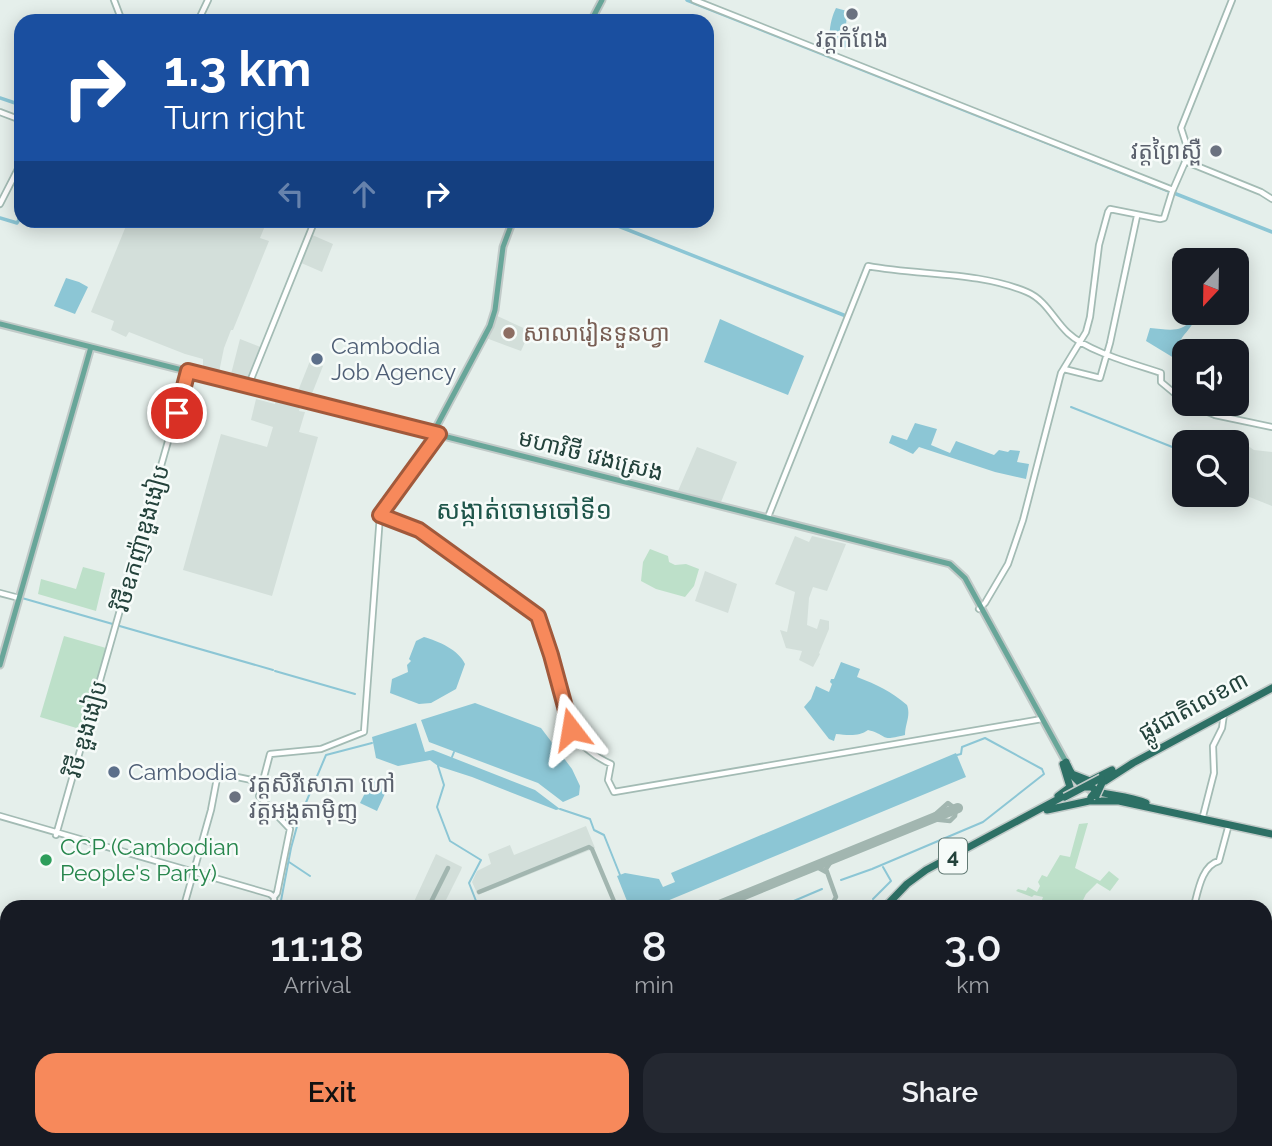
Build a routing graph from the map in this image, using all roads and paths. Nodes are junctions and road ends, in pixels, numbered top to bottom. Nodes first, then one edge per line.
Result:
1 (694, 0) edge
2 (1232, 0) edge
3 (1187, 162) junction
4 (14, 177) edge
5 (1172, 192) junction
6 (1272, 199) edge
7 (0, 204) edge
8 (1137, 216) junction
9 (312, 228) edge
10 (509, 228) edge
11 (0, 325) edge
12 (1081, 342) junction
13 (90, 348) junction
14 (1106, 354) junction
15 (1064, 369) junction
16 (188, 373) junction
17 (248, 388) junction
18 (1172, 391) edge
19 (1220, 416) edge
20 (1272, 427) edge
21 (433, 434) junction
22 (380, 515) junction
23 (768, 517) junction
24 (821, 532) junction
25 (0, 593) edge
26 (18, 598) junction
27 (980, 608) junction
28 (116, 625) joint
29 (0, 655) edge
30 (0, 665) edge
31 (1272, 687) edge
32 (1224, 714) junction
33 (1040, 720) junction
34 (1064, 763) junction
35 (1129, 763) junction
36 (1072, 776) junction
37 (1101, 780) junction
38 (261, 782) junction
39 (1113, 793) junction
40 (1087, 795) junction
41 (1064, 797) junction
42 (1147, 805) junction
43 (1047, 810) junction
44 (1203, 816) junction
45 (0, 817) edge
46 (1029, 817) junction
47 (1230, 823) junction
48 (1272, 832) edge
49 (57, 833) junction
50 (194, 872) junction
51 (274, 897) joint
52 (186, 900) edge
53 (895, 900) edge
54 (1196, 900) edge

1 - 5 street
2 - 3 street
3 - 5 street
3 - 6 street
4 - 7 street
5 - 8 street
8 - 12 street
8 - 14 street
9 - 17 street
10 - 21 main road
11 - 13 main road, មហាវិថី វេងស្រេង
12 - 14 street
12 - 15 street
12 - 23 street
13 - 16 main road, មហាវិថី វេងស្រេង
13 - 26 main road
14 - 15 street
14 - 18 street
15 - 27 street
16 - 17 main road, មហាវិថី វេងស្រេង
16 - 28 street, វិថីឧកញ៉ាឌួងងៀប
17 - 21 main road, មហាវិថី វេងស្រេង
19 - 20 street
21 - 22 street
21 - 23 main road, មហាវិថី វេងស្រេង
21 - 24 main road, មហាវិថី វេងស្រេង
22 - 33 street
22 - 38 street
23 - 24 main road, មហាវិថី វេងស្រេង
24 - 27 main road, មហាវិថី វេងស្រេង
25 - 26 street
26 - 29 main road
26 - 30 main road
27 - 33 main road, មហាវិថី វេងស្រេង
28 - 49 street, វិថី ឌួងងៀប
31 - 32 highway, ផ្លូវជាតិលេខ៣
31 - 35 highway, ផ្លូវជាតិលេខ៣
32 - 35 highway, ផ្លូវជាតិលេខ៣
32 - 44 street
33 - 34 main road, មហាវិថី វេងស្រេង
34 - 36 highway
34 - 40 highway
34 - 46 highway
35 - 36 highway
35 - 37 highway
35 - 39 highway
36 - 39 highway
36 - 40 highway
37 - 40 highway, bridge
37 - 40 highway, bridge
37 - 41 highway, bridge
38 - 50 street
38 - 51 street
39 - 42 highway
40 - 41 highway, bridge
40 - 42 highway
40 - 43 highway
41 - 43 highway
41 - 46 highway
42 - 44 highway
42 - 47 highway
43 - 46 highway
44 - 47 highway
45 - 49 street
46 - 53 highway, 4
47 - 48 highway
47 - 54 street
49 - 50 street
50 - 51 street
50 - 52 street

